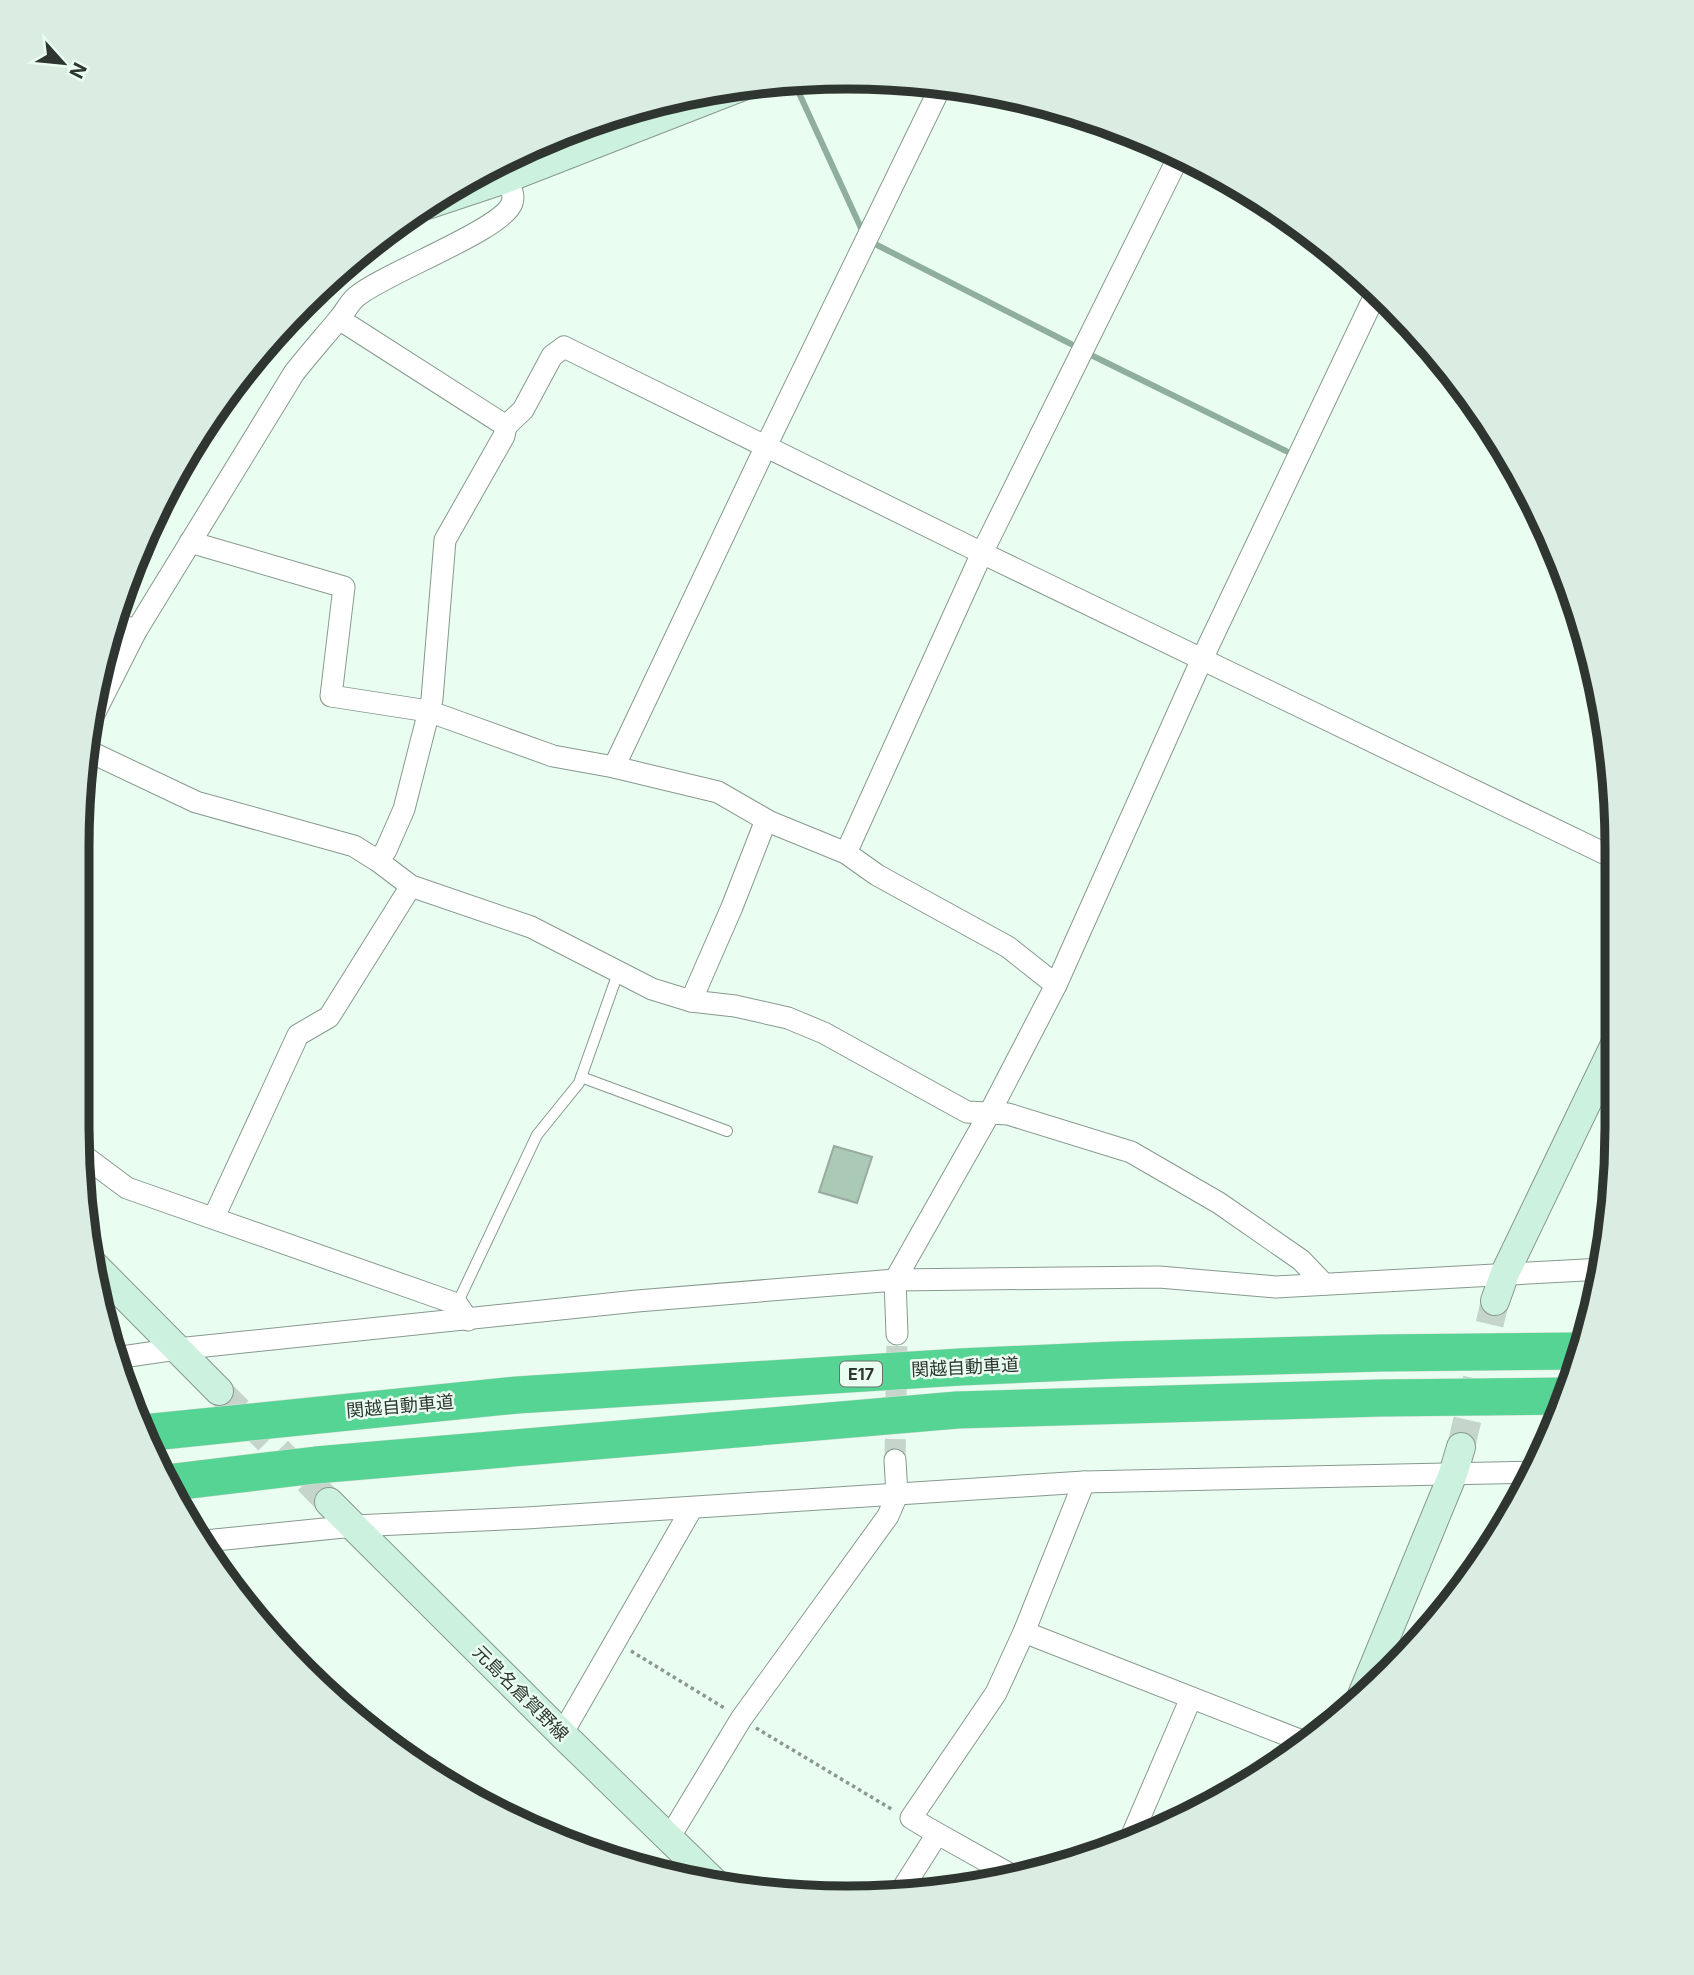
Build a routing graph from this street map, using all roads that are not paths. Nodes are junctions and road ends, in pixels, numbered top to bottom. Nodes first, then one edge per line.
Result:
1 (937, 95) edge
2 (695, 105) edge
3 (1175, 164) edge
4 (505, 179) junction
5 (467, 192) edge
6 (1372, 301) edge
7 (339, 319) junction
8 (506, 426) junction
9 (765, 446) junction
10 (190, 542) junction
11 (982, 553) junction
12 (123, 625) edge
13 (136, 631) junction
14 (1202, 659) junction
15 (106, 690) edge
16 (428, 711) junction
17 (95, 754) edge
18 (614, 767) junction
19 (766, 820) junction
20 (846, 853) junction
21 (1605, 854) edge
22 (378, 861) junction
23 (411, 886) junction
24 (618, 973) junction
25 (1056, 985) junction
26 (691, 1001) junction
27 (1605, 1063) edge
28 (581, 1077) junction
29 (989, 1114) junction
30 (727, 1131) dead end
31 (90, 1161) edge
32 (214, 1217) junction
33 (1591, 1269) edge
34 (1505, 1273) junction
35 (104, 1275) edge
36 (895, 1280) junction
37 (1323, 1283) junction
38 (1495, 1301) tunnel mouth
39 (462, 1312) junction
40 (897, 1334) tunnel mouth
41 (1576, 1336) edge
42 (177, 1349) junction
43 (1571, 1352) edge
44 (1382, 1353) junction
45 (125, 1357) edge
46 (219, 1391) tunnel mouth
47 (1556, 1396) edge
48 (153, 1432) edge
49 (1461, 1447) tunnel mouth
50 (895, 1460) tunnel mouth
51 (1522, 1472) edge
52 (1453, 1474) junction
53 (177, 1482) edge
54 (1084, 1482) junction
55 (897, 1495) junction
56 (329, 1502) tunnel mouth
57 (692, 1508) junction
58 (354, 1526) junction
59 (212, 1540) edge
60 (1024, 1632) junction
61 (1370, 1677) edge
62 (1191, 1698) junction
63 (562, 1734) junction
64 (1295, 1738) edge
65 (1135, 1829) edge
66 (930, 1830) junction
67 (669, 1838) junction
68 (1001, 1870) edge
69 (703, 1872) edge
70 (906, 1883) edge

1 - 9 street
2 - 4 street
3 - 11 street
4 - 5 street
4 - 7 street
6 - 14 street
7 - 8 street
7 - 10 street
8 - 9 street
8 - 16 street
9 - 11 street
9 - 18 street
10 - 13 street
10 - 16 street
11 - 14 street
11 - 20 street
12 - 13 street
13 - 15 street
14 - 21 street
14 - 25 street
16 - 18 street
16 - 22 street
17 - 22 street
18 - 19 street
19 - 20 street
19 - 26 street
20 - 25 street
22 - 23 street
23 - 24 street
23 - 32 street
24 - 26 street
24 - 28 lane
25 - 29 street
26 - 29 street
27 - 34 street
28 - 30 lane
28 - 39 lane
29 - 36 street
29 - 37 street
31 - 32 street
32 - 39 street
33 - 34 street
34 - 37 street
34 - 38 street
35 - 42 street
36 - 37 street
36 - 39 street
36 - 40 street
39 - 42 street
41 - 44 highway
42 - 45 street
42 - 46 street
43 - 44 highway, 関越自動車道 / E17
44 - 48 highway, 関越自動車道 / E17
47 - 53 highway
49 - 52 street
50 - 55 street
51 - 52 street
52 - 54 street
52 - 61 street
54 - 55 street
54 - 60 street
55 - 57 street
55 - 67 street
56 - 58 street, 元島名倉賀野線
57 - 58 street
57 - 63 street
58 - 59 street
58 - 63 street, 元島名倉賀野線
60 - 62 street
60 - 66 street
62 - 64 street
62 - 65 street
63 - 67 street, 元島名倉賀野線
66 - 68 street
66 - 70 street
67 - 69 street, 元島名倉賀野線

